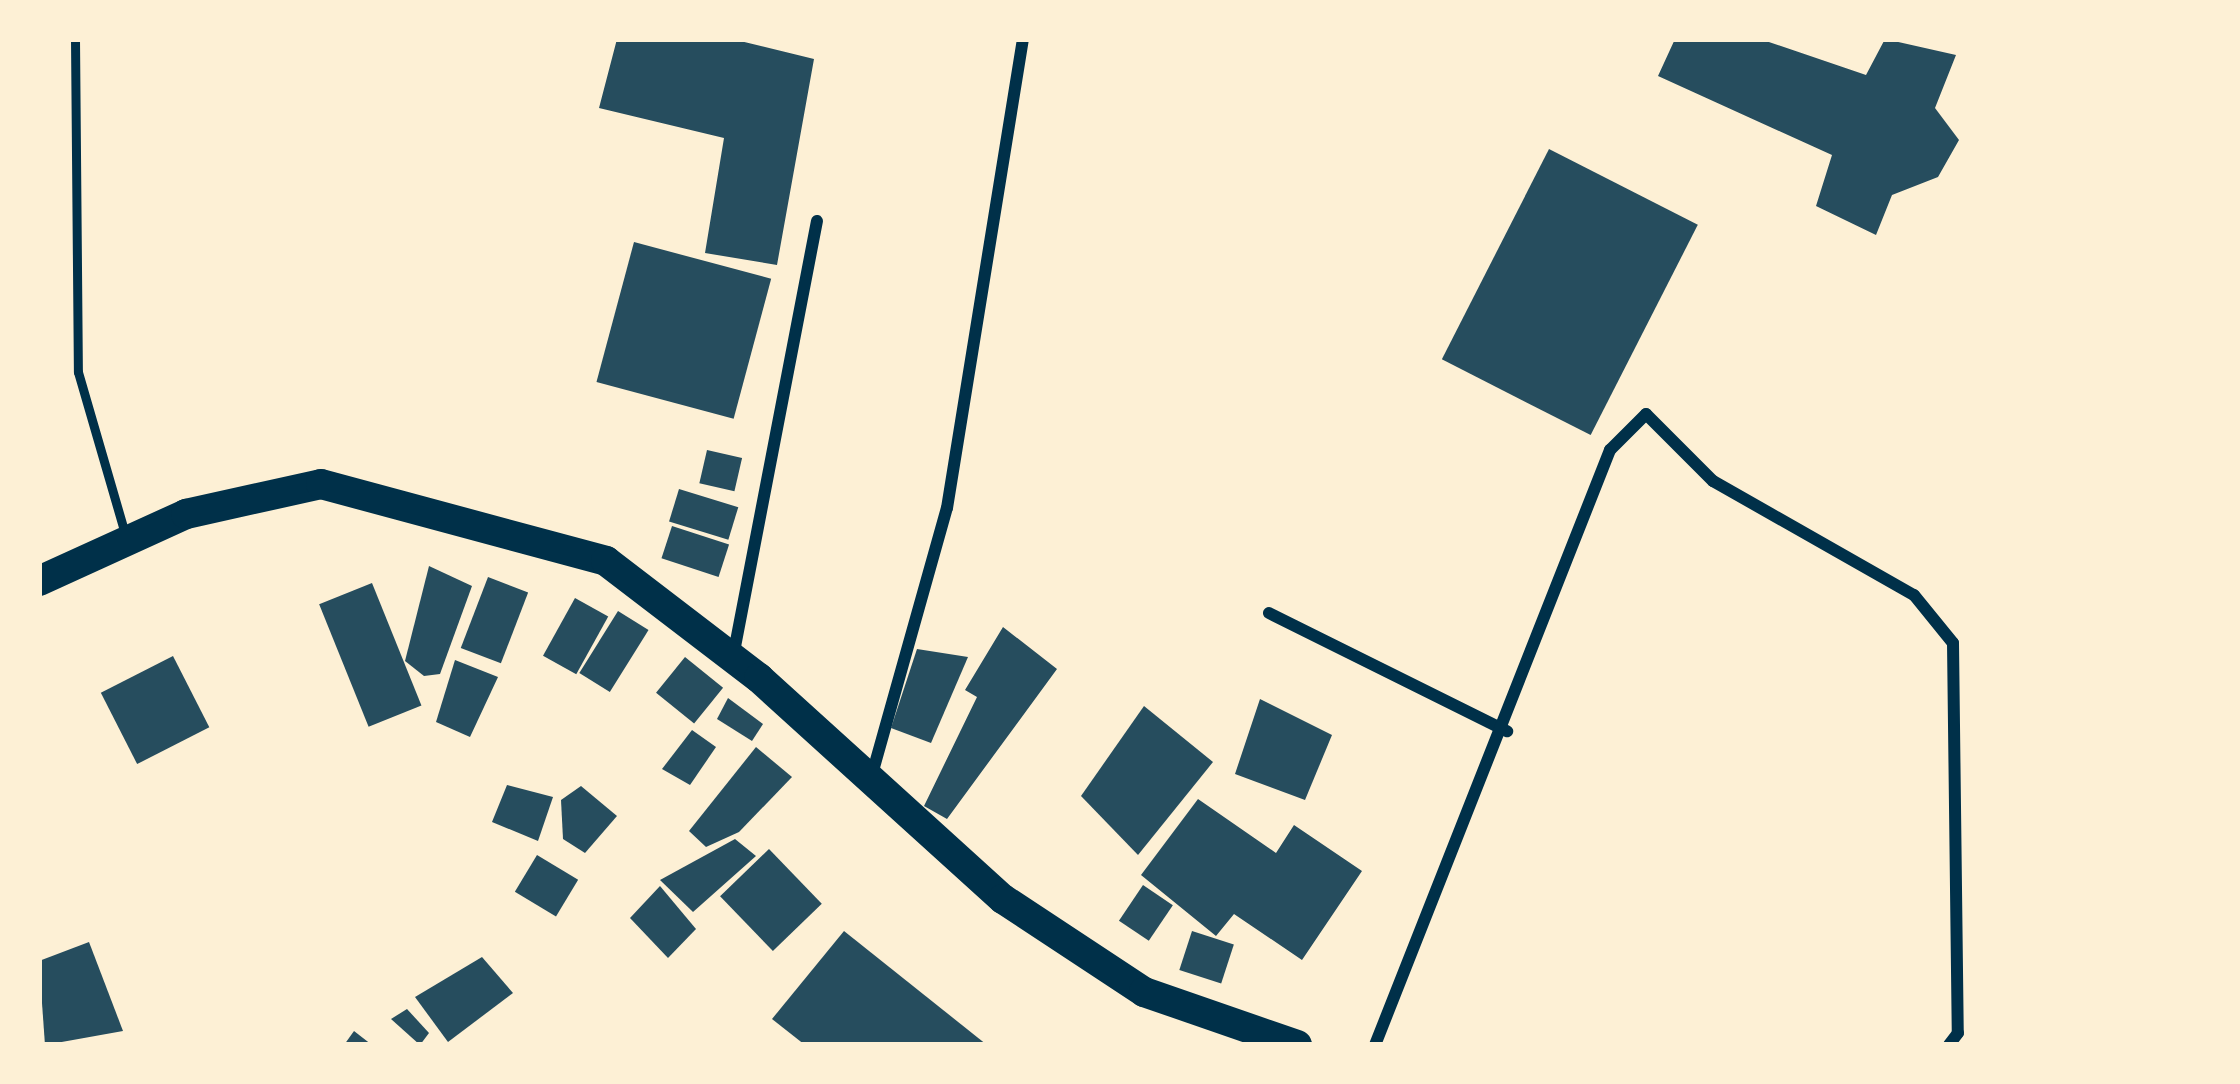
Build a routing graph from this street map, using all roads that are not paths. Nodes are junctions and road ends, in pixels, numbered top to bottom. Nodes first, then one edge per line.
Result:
1 (75, 39) edge
2 (1023, 39) edge
3 (817, 221) dead end
4 (127, 542) junction
5 (39, 580) edge
6 (1269, 613) dead end
7 (733, 659) junction
8 (1507, 730) junction
9 (871, 780) junction
10 (1297, 1045) edge
11 (1375, 1045) edge
12 (1949, 1045) edge

1 - 4 lane
2 - 9 street
3 - 7 street
4 - 5 main road
4 - 7 main road
6 - 8 street
7 - 9 main road
8 - 11 street
8 - 12 street
9 - 10 main road

